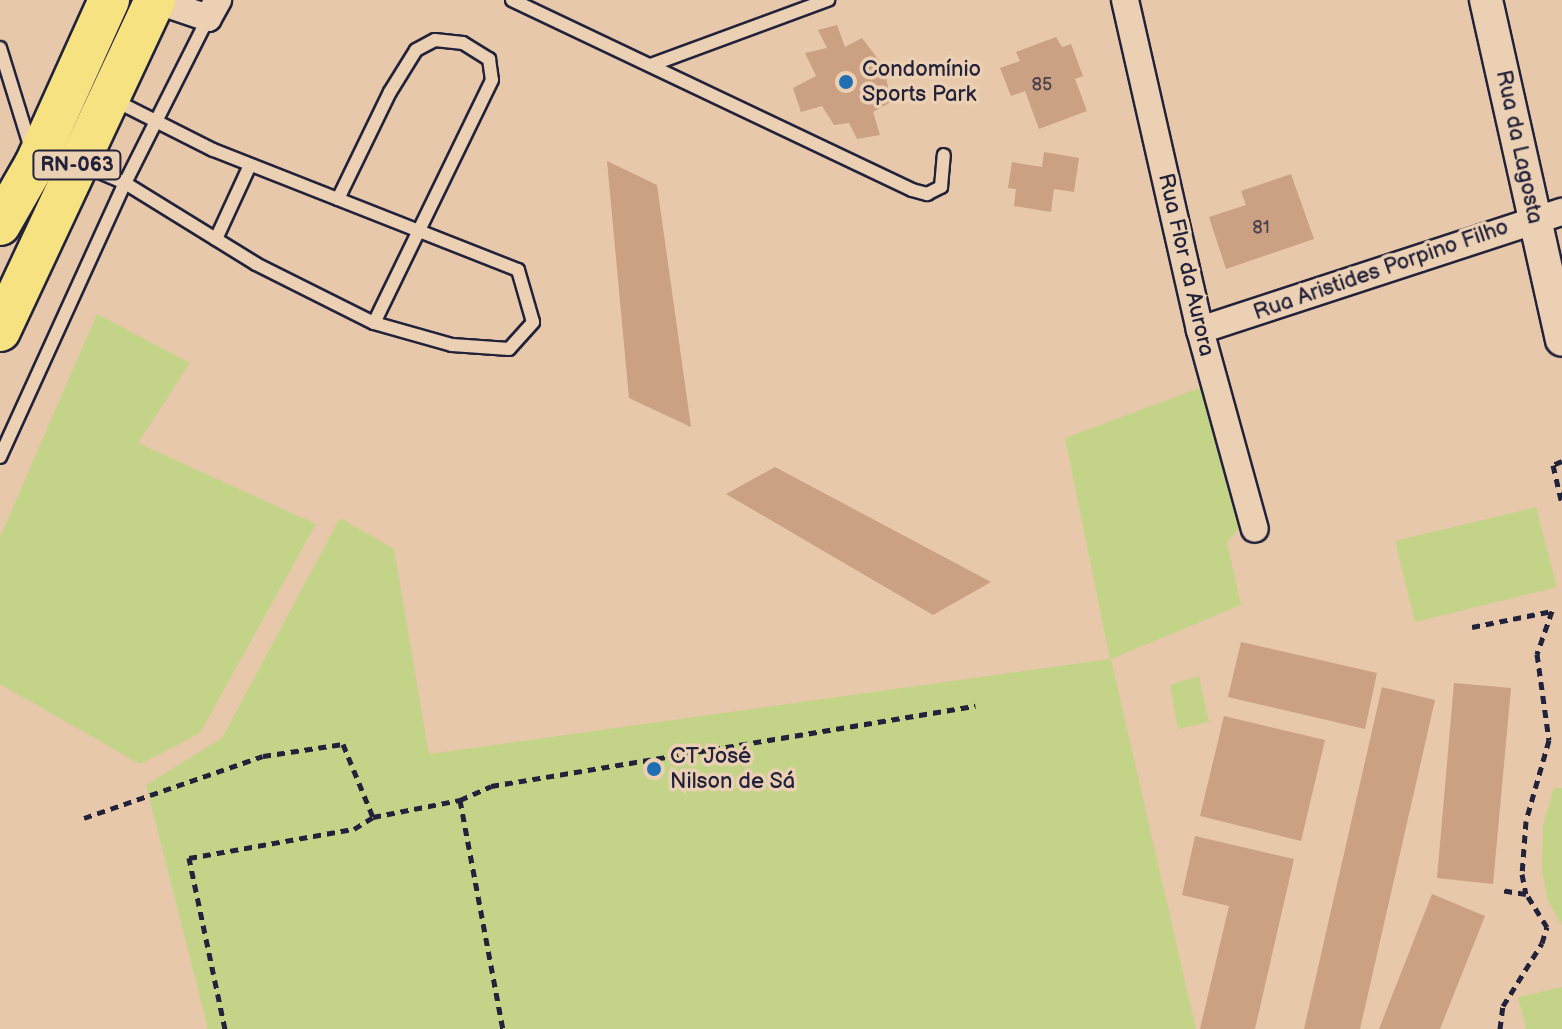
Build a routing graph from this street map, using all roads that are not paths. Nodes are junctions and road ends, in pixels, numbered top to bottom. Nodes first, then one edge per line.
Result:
1 (109, 0) edge
2 (155, 0) edge
3 (512, 0) edge
4 (828, 0) edge
5 (1125, 0) edge
6 (1486, 0) edge
7 (213, 9) edge
8 (0, 48) edge
9 (651, 65) junction
10 (110, 97) junction
11 (155, 123) junction
12 (944, 155) dead end
13 (79, 163) junction
14 (35, 164) junction
15 (250, 165) junction
16 (125, 183) junction
17 (338, 199) junction
18 (1548, 215) edge
19 (0, 225) edge
20 (418, 231) junction
21 (216, 239) junction
22 (374, 323) junction
23 (1200, 330) junction
24 (0, 331) edge
25 (1562, 340) edge
26 (0, 457) edge
27 (1255, 529) dead end

1 - 14 main road, RN-063
2 - 7 street
2 - 10 main road, RN-063
3 - 9 lane
4 - 9 lane
5 - 23 street, Rua Flor da Aurora
6 - 18 street, Rua da Lagosta
7 - 11 lane
8 - 14 lane
9 - 12 lane
10 - 11 lane
10 - 13 main road, RN-063
11 - 15 lane
11 - 16 lane
13 - 16 lane
13 - 24 main road, RN-063
14 - 19 main road, RN-063
15 - 17 lane
15 - 21 lane
16 - 21 lane
16 - 26 lane
17 - 20 lane
17 - 20 lane
18 - 23 street, Rua Aristides Porpino Filho
18 - 25 street, Rua da Lagosta
20 - 22 lane
20 - 22 lane
21 - 22 lane
23 - 27 street, Rua Flor da Aurora

